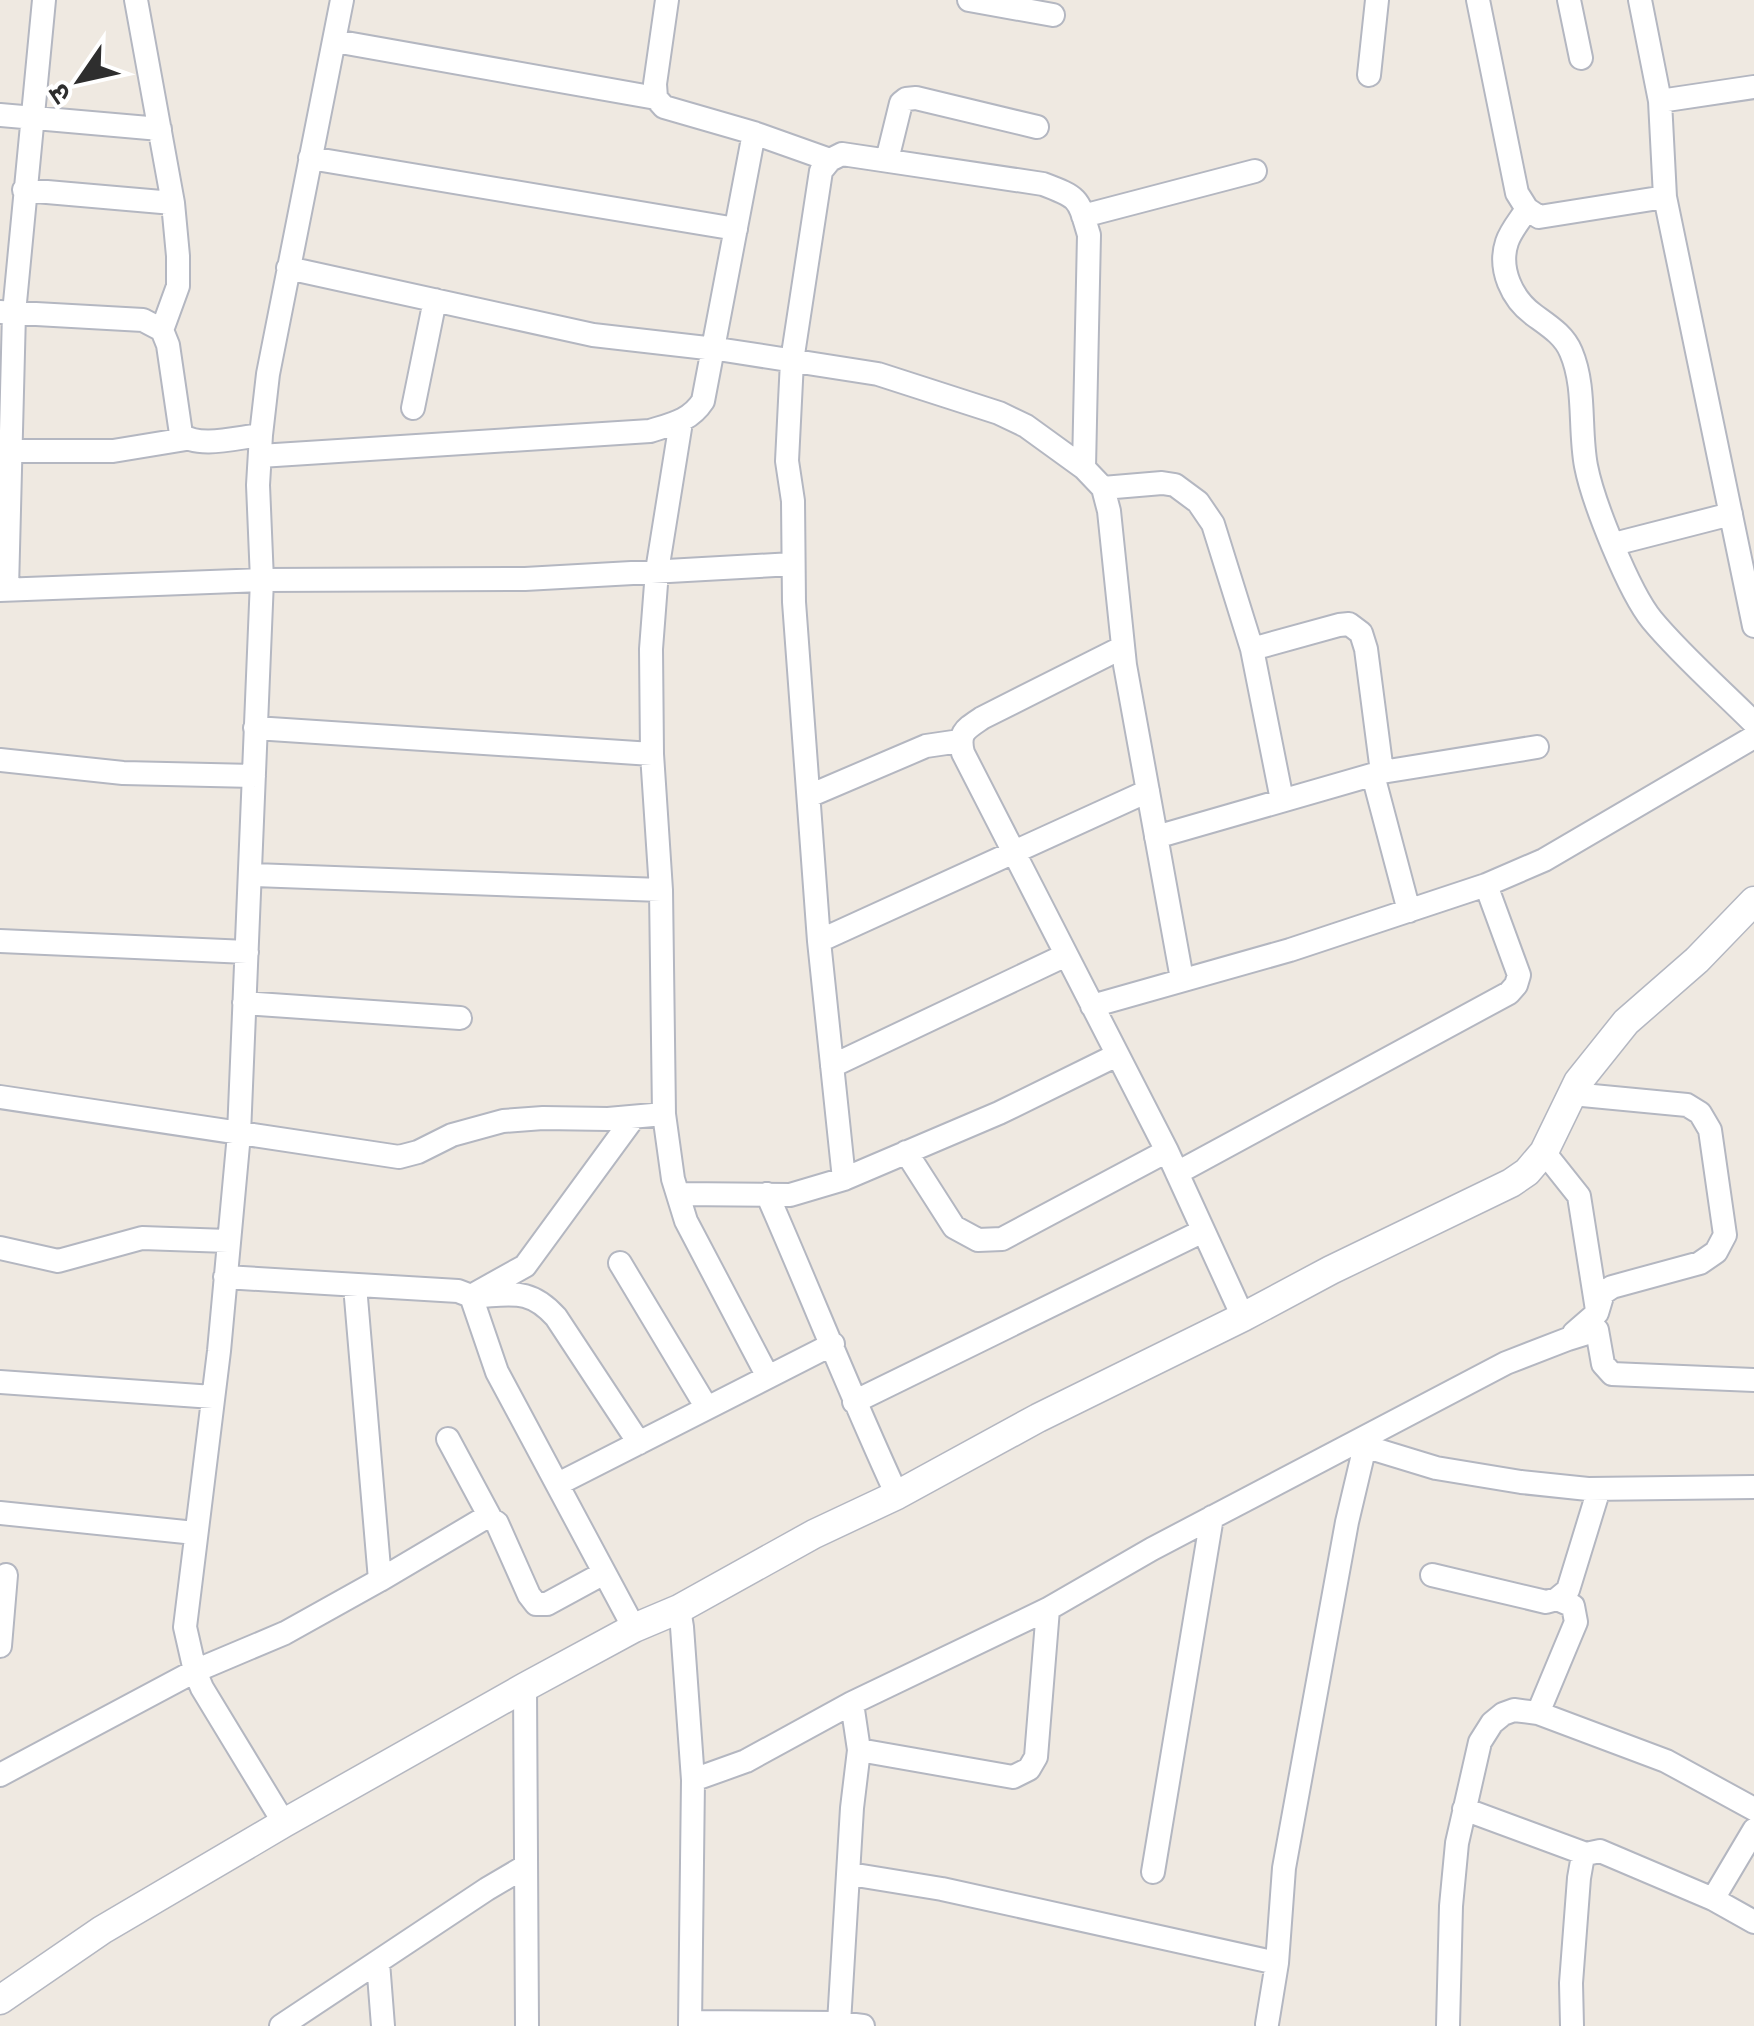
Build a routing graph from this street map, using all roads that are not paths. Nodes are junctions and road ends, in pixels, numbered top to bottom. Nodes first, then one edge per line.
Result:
1 (44, 0) edge
2 (136, 0) edge
3 (342, 0) edge
4 (667, 0) edge
5 (969, 0) edge
6 (1376, 0) edge
7 (1478, 0) edge
8 (1569, 0) edge
9 (1640, 0) edge
10 (1052, 15) dead end
11 (334, 41) junction
12 (1581, 58) dead end
13 (1369, 75) dead end
14 (1754, 87) edge
15 (656, 98) junction
16 (1660, 102) junction
17 (0, 115) edge
18 (31, 118) junction
19 (1037, 127) dead end
20 (160, 129) junction
21 (754, 133) junction
22 (310, 158) junction
23 (830, 160) junction
24 (887, 160) junction
25 (1254, 171) dead end
26 (24, 190) junction
27 (1666, 197) junction
28 (173, 203) junction
29 (1527, 209) junction
30 (1083, 216) junction
31 (736, 229) junction
32 (288, 268) junction
33 (435, 300) junction
34 (7, 313) edge
35 (162, 330) junction
36 (714, 349) junction
37 (792, 361) junction
38 (413, 408) dead end
39 (681, 422) junction
40 (186, 439) junction
41 (260, 445) junction
42 (5, 452) edge
43 (1084, 468) junction
44 (1104, 488) junction
45 (1740, 528) edge
46 (1614, 544) junction
47 (794, 564) junction
48 (657, 571) junction
49 (262, 580) junction
50 (4, 590) edge
51 (1754, 626) edge
52 (1123, 647) junction
53 (1252, 649) junction
54 (1754, 723) edge
55 (256, 728) junction
56 (1754, 737) edge
57 (960, 741) junction
58 (1538, 748) dead end
59 (652, 754) junction
60 (0, 760) edge
61 (1378, 773) junction
62 (254, 776) junction
63 (1148, 791) junction
64 (809, 796) junction
65 (1282, 800) junction
66 (1156, 836) junction
67 (1014, 852) junction
68 (251, 875) junction
69 (1486, 886) junction
70 (661, 890) junction
71 (1754, 901) edge
72 (1408, 911) junction
73 (819, 940) junction
74 (0, 942) edge
75 (247, 952) junction
76 (1066, 954) junction
77 (1182, 979) junction
78 (244, 1003) junction
79 (1092, 1006) junction
80 (460, 1018) dead end
81 (1118, 1055) junction
82 (832, 1066) junction
83 (1572, 1094) junction
84 (0, 1096) edge
85 (664, 1114) junction
86 (634, 1117) junction
87 (239, 1134) junction
88 (1167, 1151) junction
89 (906, 1152) junction
90 (1544, 1152) junction
91 (1177, 1173) junction
92 (844, 1179) junction
93 (678, 1194) junction
94 (767, 1194) junction
95 (1203, 1231) junction
96 (228, 1242) junction
97 (0, 1248) edge
98 (620, 1264) dead end
99 (225, 1277) junction
100 (355, 1286) junction
101 (471, 1296) junction
102 (1598, 1314) junction
103 (1243, 1317) junction
104 (1568, 1338) junction
105 (833, 1344) junction
106 (768, 1378) junction
107 (1754, 1380) edge
108 (0, 1382) edge
109 (214, 1398) junction
110 (854, 1402) junction
111 (707, 1408) junction
112 (448, 1439) dead end
113 (639, 1443) junction
114 (1360, 1444) junction
115 (558, 1484) junction
116 (1754, 1488) edge
117 (1598, 1489) junction
118 (897, 1495) junction
119 (0, 1512) edge
120 (1212, 1517) junction
121 (491, 1519) junction
122 (195, 1533) junction
123 (604, 1573) junction
124 (6, 1575) dead end
125 (1432, 1575) dead end
126 (380, 1580) junction
127 (1558, 1599) junction
128 (1048, 1608) junction
129 (678, 1609) junction
130 (634, 1628) junction
131 (0, 1646) edge
132 (194, 1672) junction
133 (525, 1687) junction
134 (852, 1703) junction
135 (1538, 1713) junction
136 (859, 1750) junction
137 (0, 1775) edge
138 (693, 1780) junction
139 (1464, 1809) junction
140 (1754, 1809) edge
141 (284, 1823) junction
142 (1754, 1830) edge
143 (1586, 1854) junction
144 (526, 1866) junction
145 (1154, 1872) dead end
146 (850, 1874) junction
147 (1712, 1899) junction
148 (1754, 1922) edge
149 (378, 1962) junction
150 (1277, 1963) junction
151 (0, 2000) edge
152 (839, 2023) junction
153 (690, 2024) edge
154 (1267, 2024) edge
155 (281, 2026) edge
156 (383, 2026) edge
157 (527, 2026) edge
158 (864, 2026) edge
159 (1448, 2026) edge
160 (1572, 2026) edge

1 - 18 street
2 - 20 street
3 - 11 street
4 - 15 street
5 - 10 street
6 - 13 street
7 - 29 street
8 - 12 street
9 - 16 street
11 - 15 street
11 - 22 street
14 - 16 street
15 - 21 street
16 - 27 street
17 - 18 street
18 - 20 street
18 - 26 street
19 - 24 street
20 - 28 street
21 - 23 street
21 - 31 street
22 - 31 street
22 - 32 street
23 - 24 street
23 - 37 street
24 - 30 street
25 - 30 street
26 - 28 street
26 - 34 street
27 - 29 street
27 - 45 street
28 - 35 street
29 - 46 street
30 - 43 street
31 - 36 street
32 - 33 street
32 - 41 street
33 - 36 street
33 - 38 street
34 - 35 street
34 - 42 street
35 - 40 street
36 - 37 street
36 - 39 street
37 - 43 street
37 - 47 street
39 - 41 street
39 - 48 street
40 - 41 street
40 - 42 street
41 - 49 street
42 - 50 street
43 - 44 street
44 - 52 street
44 - 53 street
45 - 46 street
45 - 51 street
46 - 54 street
47 - 48 street
47 - 64 street
48 - 49 street
48 - 59 street
49 - 50 street
49 - 55 street
52 - 57 street
52 - 63 street
53 - 61 street
53 - 65 street
55 - 59 street
55 - 62 street
56 - 69 street
57 - 64 street
57 - 67 street
58 - 61 street
59 - 70 street
60 - 62 street
61 - 65 street
61 - 72 street
62 - 68 street
63 - 66 street
63 - 67 street
64 - 73 street
65 - 66 street
66 - 77 street
67 - 73 street
67 - 76 street
68 - 70 street
68 - 75 street
69 - 72 street
69 - 91 street
70 - 85 street
71 - 83 street
72 - 77 street
73 - 82 street
74 - 75 street
75 - 78 street
76 - 79 street
76 - 82 street
77 - 79 street
78 - 80 street
78 - 87 street
79 - 81 street
81 - 88 street
81 - 89 street
82 - 92 street
83 - 90 street
83 - 102 street
84 - 87 street
85 - 86 street
85 - 93 street
86 - 87 street
86 - 101 street
87 - 96 street
88 - 89 street
88 - 91 street
89 - 92 street
90 - 102 street
90 - 103 street
91 - 95 street
92 - 94 street
93 - 94 street
93 - 106 street
94 - 105 street
95 - 103 street
95 - 110 street
96 - 97 street
96 - 99 street
98 - 111 street
99 - 100 street
99 - 109 street
100 - 101 street
100 - 126 street
101 - 113 street
101 - 115 street
102 - 104 street
103 - 118 street
104 - 107 street
104 - 114 street
105 - 106 street
105 - 110 street
106 - 111 street
108 - 109 street
109 - 122 street
110 - 118 street
111 - 113 street
112 - 121 street
113 - 115 street
114 - 117 street
114 - 120 street
114 - 150 street
115 - 123 street
116 - 117 street
117 - 127 street
118 - 129 street
119 - 122 street
120 - 128 street
120 - 145 street
121 - 123 street
121 - 126 street
122 - 132 street
123 - 130 street
124 - 131 street
125 - 127 street
126 - 132 street
127 - 135 street
128 - 134 street
128 - 136 street
129 - 130 street
129 - 138 street
130 - 133 street
132 - 137 street
132 - 141 street
133 - 141 street
133 - 144 street
134 - 136 street
134 - 138 street
135 - 139 street
135 - 140 street
136 - 146 street
138 - 153 street
139 - 143 street
139 - 159 street
141 - 151 street
142 - 147 street
143 - 147 street
143 - 160 street
144 - 149 street
144 - 157 street
146 - 150 street
146 - 152 street
147 - 148 street
149 - 155 street
149 - 156 street
150 - 154 street
152 - 153 street
152 - 158 street

